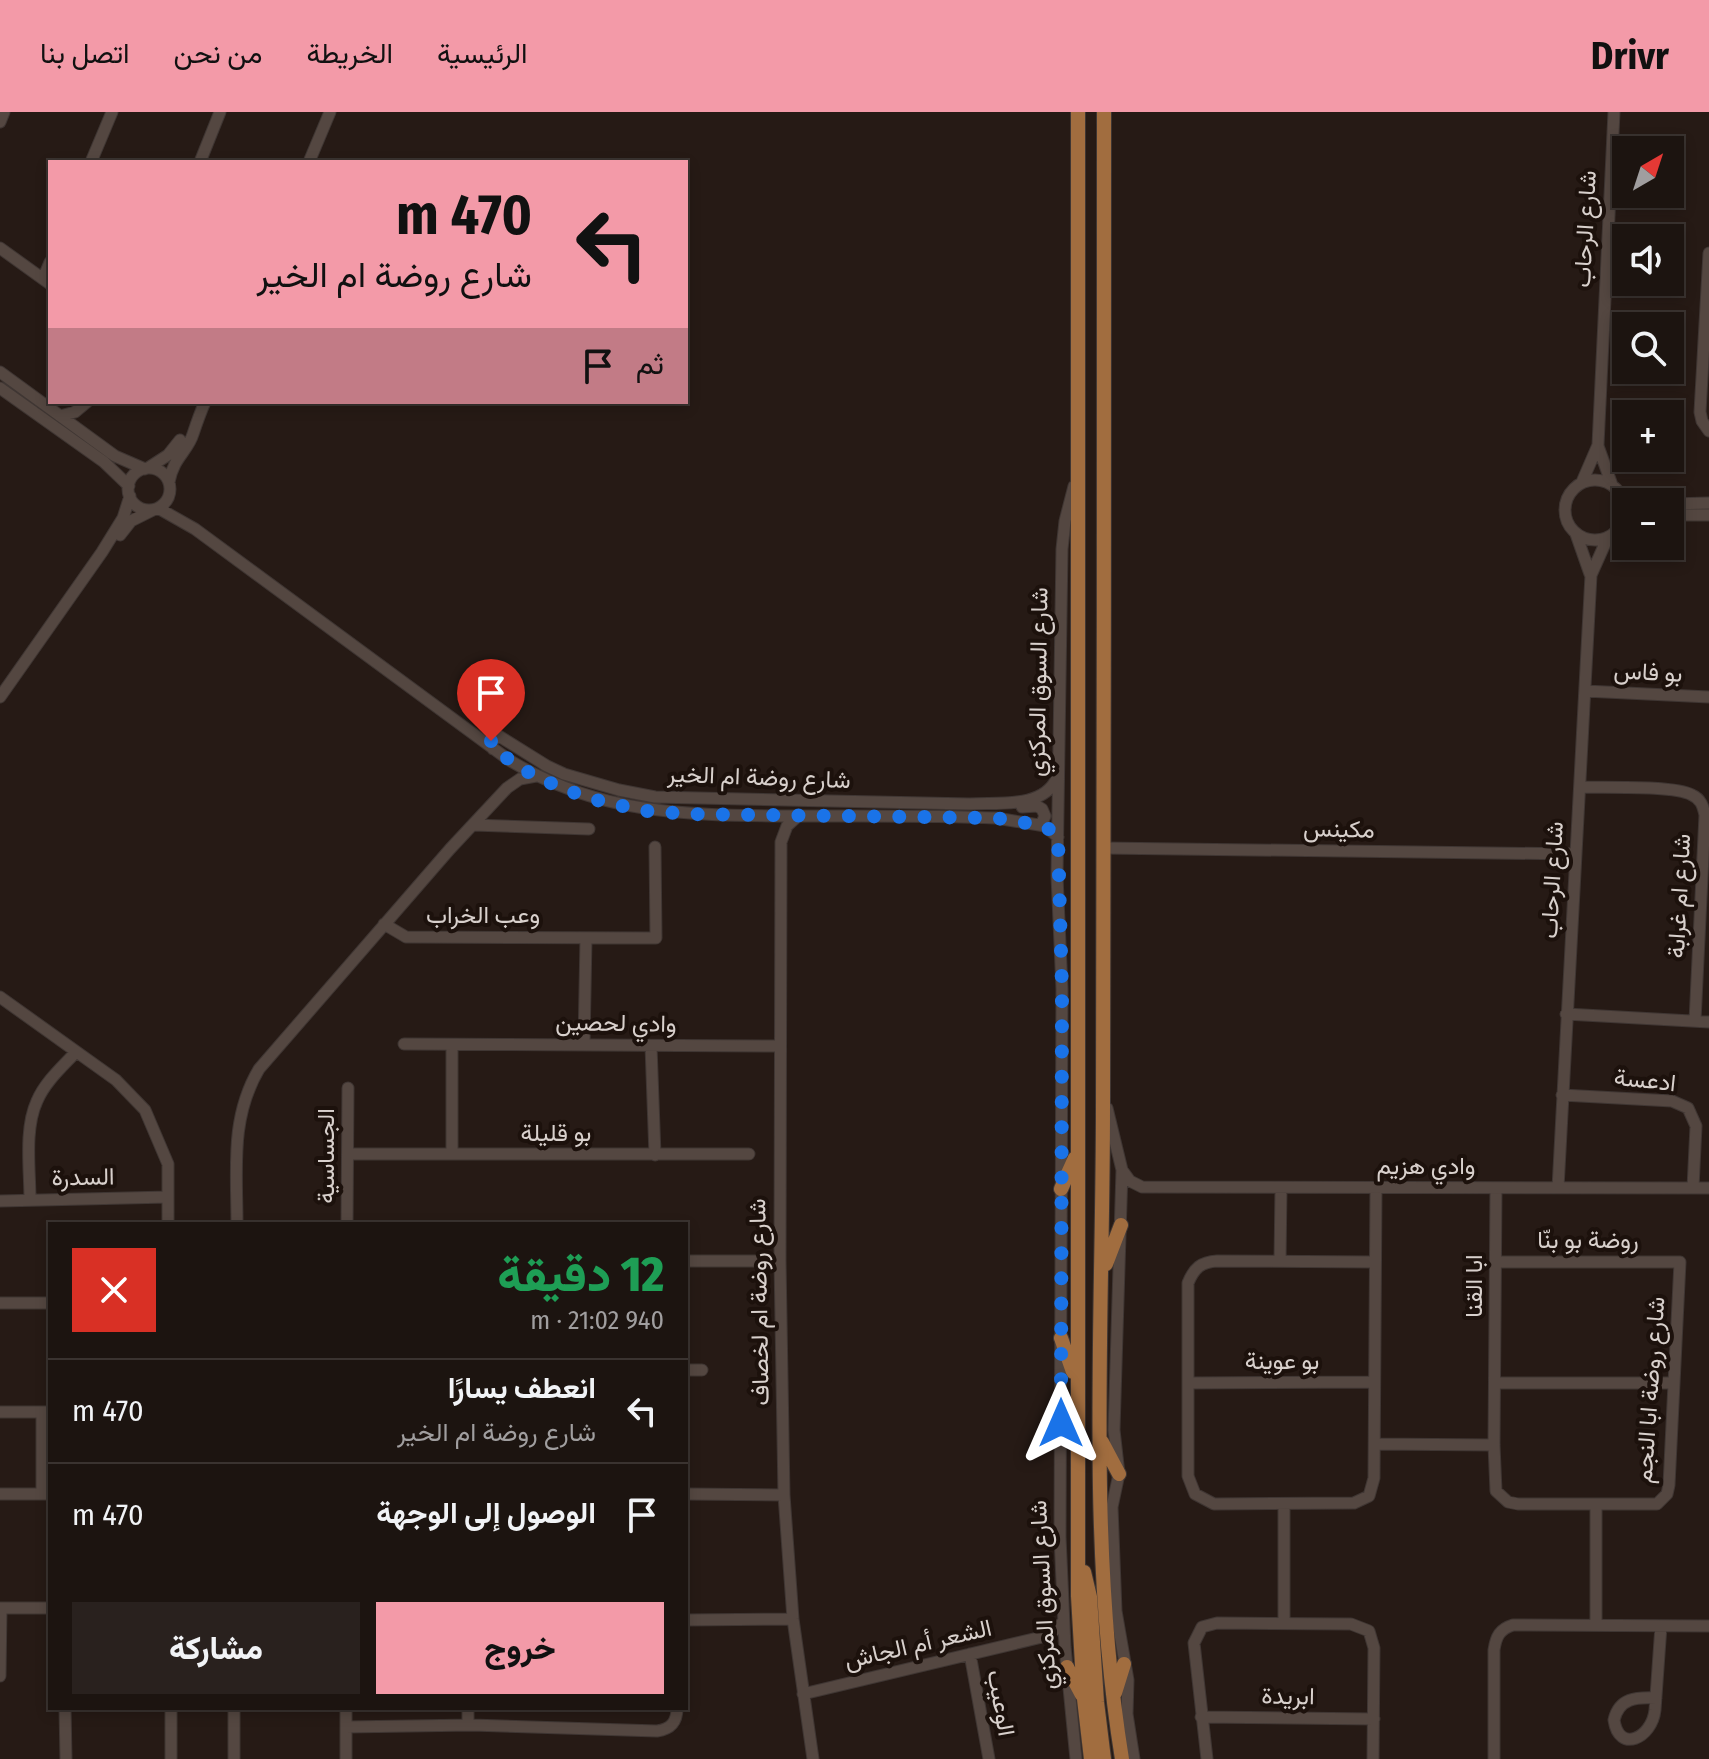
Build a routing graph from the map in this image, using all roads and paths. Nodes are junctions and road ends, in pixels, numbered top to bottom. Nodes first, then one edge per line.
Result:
1 (4, 112) edge
2 (112, 112) edge
3 (220, 112) edge
4 (330, 112) edge
5 (1078, 112) edge
6 (1104, 112) edge
7 (1614, 112) edge
8 (0, 122) edge
9 (92, 160) edge
10 (201, 160) edge
11 (310, 160) edge
12 (0, 248) edge
13 (1709, 253) edge
14 (46, 282) edge
15 (1706, 342) edge
16 (0, 372) edge
17 (0, 388) edge
18 (85, 404) edge
19 (204, 404) edge
20 (60, 416) junction
21 (193, 425) junction
22 (1709, 431) edge
23 (82, 432) junction
24 (1598, 445) junction
25 (146, 468) junction
26 (1079, 471) junction
27 (169, 482) junction
28 (1582, 482) junction
29 (1612, 485) junction
30 (1615, 488) edge
31 (129, 491) junction
32 (1684, 506) edge
33 (156, 508) junction
34 (1708, 509) edge
35 (1684, 513) edge
36 (1576, 534) junction
37 (1612, 534) edge
38 (1608, 537) junction
39 (102, 552) junction
40 (1591, 575) junction
41 (1585, 691) junction
42 (0, 697) edge
43 (1709, 697) edge
44 (493, 749) junction
45 (509, 760) junction
46 (536, 776) junction
47 (1058, 776) junction
48 (1580, 787) junction
49 (507, 788) junction
50 (987, 803) junction
51 (764, 816) junction
52 (798, 816) junction
53 (473, 825) junction
54 (1041, 825) junction
55 (589, 829) dead end
56 (1058, 837) junction
57 (781, 842) junction
58 (655, 847) dead end
59 (1103, 848) junction
60 (1575, 854) junction
61 (384, 924) junction
62 (586, 938) junction
63 (0, 997) edge
64 (1566, 1014) junction
65 (1695, 1021) junction
66 (1709, 1022) edge
67 (404, 1044) dead end
68 (584, 1044) junction
69 (452, 1045) junction
70 (651, 1046) junction
71 (780, 1046) junction
72 (76, 1052) junction
73 (348, 1088) dead end
74 (1103, 1092) junction
75 (1562, 1095) junction
76 (348, 1154) junction
77 (452, 1154) junction
78 (749, 1154) dead end
79 (1077, 1154) junction
80 (655, 1155) junction
81 (1122, 1170) junction
82 (1142, 1187) junction
83 (1281, 1188) junction
84 (1376, 1188) junction
85 (1496, 1188) junction
86 (1558, 1188) junction
87 (1693, 1188) junction
88 (1709, 1188) edge
89 (1061, 1189) junction
90 (168, 1197) junction
91 (30, 1200) junction
92 (0, 1201) edge
93 (1121, 1204) junction
94 (168, 1222) edge
95 (237, 1222) edge
96 (347, 1222) edge
97 (1121, 1225) junction
98 (688, 1261) edge
99 (780, 1261) junction
100 (1280, 1261) junction
101 (1375, 1262) junction
102 (1496, 1262) junction
103 (1680, 1262) joint
104 (1103, 1272) junction
105 (0, 1303) edge
106 (48, 1303) edge
107 (1061, 1338) junction
108 (688, 1370) edge
109 (702, 1370) dead end
110 (1374, 1382) junction
111 (1077, 1383) junction
112 (1189, 1383) junction
113 (1495, 1383) junction
114 (1674, 1383) junction
115 (0, 1412) edge
116 (46, 1412) edge
117 (1100, 1438) junction
118 (1375, 1444) junction
119 (1494, 1445) junction
120 (1119, 1474) junction
121 (0, 1494) edge
122 (46, 1494) edge
123 (688, 1494) edge
124 (784, 1495) junction
125 (1500, 1497) joint
126 (1284, 1504) junction
127 (1596, 1505) junction
128 (1080, 1552) junction
129 (0, 1608) edge
130 (48, 1608) edge
131 (793, 1619) junction
132 (688, 1620) edge
133 (1063, 1622) junction
134 (1284, 1623) junction
135 (1596, 1625) junction
136 (1661, 1626) junction
137 (1709, 1626) edge
138 (1042, 1637) junction
139 (1065, 1647) junction
140 (970, 1654) junction
141 (1124, 1664) junction
142 (1067, 1667) junction
143 (0, 1676) edge
144 (803, 1694) junction
145 (1656, 1698) dead end
146 (1084, 1699) junction
147 (1112, 1701) junction
148 (65, 1710) edge
149 (171, 1710) edge
150 (234, 1710) edge
151 (346, 1710) edge
152 (470, 1710) edge
153 (677, 1710) edge
154 (1201, 1717) junction
155 (1374, 1719) junction
156 (470, 1725) junction
157 (346, 1727) junction
158 (66, 1759) edge
159 (171, 1759) edge
160 (234, 1759) edge
161 (346, 1759) edge
162 (813, 1759) edge
163 (989, 1759) edge
164 (1076, 1759) edge
165 (1091, 1759) edge
166 (1104, 1759) edge
167 (1122, 1759) edge
168 (1134, 1759) edge
169 (1207, 1759) edge
170 (1373, 1759) edge
171 (1494, 1759) edge

1 - 8 street
2 - 9 street
3 - 10 street
4 - 11 street
5 - 26 main road, شارع السوق المركزي
6 - 59 main road
7 - 24 street, شارع الرحاب
12 - 14 street
13 - 15 street
15 - 22 street
16 - 20 street
17 - 31 street
18 - 20 street
18 - 23 street
19 - 21 street
20 - 23 street
21 - 25 street
21 - 27 street
23 - 25 street
24 - 28 street, شارع الرحاب
24 - 29 street, شارع الرحاب
25 - 27 street
25 - 31 street
26 - 47 street, شارع السوق المركزي
26 - 79 main road, شارع السوق المركزي
27 - 33 street
28 - 29 street
28 - 36 street
29 - 30 street
31 - 33 street
31 - 39 street
32 - 34 street
33 - 39 street
33 - 44 street
34 - 35 street
36 - 38 street
36 - 40 street, شارع الرحاب
37 - 38 street
38 - 40 street, شارع الرحاب
39 - 42 street
40 - 41 street, شارع الرحاب
41 - 43 street, بو فاس
41 - 48 street, شارع الرحاب
44 - 45 street, شارع روضة ام الخير
44 - 50 street, شارع روضة ام الخير
45 - 46 street, شارع روضة ام الخير
45 - 49 street
46 - 49 street
46 - 51 street, شارع روضة ام الخير
47 - 50 street, شارع روضة ام الخير
47 - 56 street, شارع السوق المركزي
48 - 60 street, شارع الرحاب
48 - 65 street, شارع ام غرابة
49 - 53 street
50 - 54 street
51 - 52 street, شارع روضة ام الخير
51 - 57 street
52 - 54 street, شارع روضة ام الخير
52 - 57 street
53 - 55 street
53 - 61 street
54 - 56 street, شارع روضة ام الخير
56 - 89 street, شارع السوق المركزي
57 - 71 street, شارع روضة ام لخصاف
58 - 62 street, وعب الخراب
59 - 60 street, مكينس
59 - 74 main road
60 - 64 street, شارع الرحاب
61 - 62 street, وعب الخراب
61 - 95 street
62 - 68 street
63 - 72 street
64 - 65 street
64 - 75 street, شارع الرحاب
65 - 66 street
67 - 69 street, وادي لحصين
68 - 69 street, وادي لحصين
68 - 70 street, وادي لحصين
69 - 77 street
70 - 71 street, وادي لحصين
70 - 80 street
71 - 99 street, شارع روضة ام لخصاف
72 - 90 street
72 - 91 street
73 - 76 street, الجساسية
74 - 81 street
74 - 104 main road
75 - 86 street, شارع الرحاب
75 - 87 street, ادعسة
76 - 77 street, بو قليلة
76 - 96 street, الجساسية
77 - 80 street, بو قليلة
78 - 80 street, بو قليلة
79 - 89 main road
79 - 111 main road, شارع السوق المركزي
81 - 82 street
81 - 93 street
82 - 83 street, وادي هزيم
82 - 93 street
83 - 84 street, وادي هزيم
83 - 100 street
84 - 85 street, وادي هزيم
84 - 101 street
85 - 86 street, وادي هزيم
85 - 102 street, ابا القنا
86 - 87 street, وادي هزيم
87 - 88 street, وادي هزيم
89 - 107 street, شارع السوق المركزي
90 - 91 street, السدرة
90 - 94 street
91 - 92 street, السدرة
93 - 97 street
97 - 104 main road
97 - 120 street
98 - 99 street
99 - 124 street, شارع روضة ام لخصاف
100 - 101 street
100 - 112 street
101 - 110 street
102 - 103 street, روضة بو بنّا
102 - 113 street, ابا القنا
103 - 114 street, شارع روضة ابا النجم
104 - 117 main road
105 - 106 street
107 - 111 main road
107 - 133 street, شارع السوق المركزي
108 - 109 street
110 - 112 street, بو عوينة
110 - 118 street
111 - 128 main road, شارع السوق المركزي
112 - 126 street
113 - 114 street
113 - 119 street, ابا القنا
114 - 127 street, شارع روضة ابا النجم
115 - 116 street
116 - 122 street
117 - 120 main road
117 - 147 main road
118 - 119 street
118 - 126 street
119 - 125 street, ابا القنا
120 - 141 street
121 - 122 street
123 - 124 street
124 - 131 street, شارع روضة ام لخصاف
125 - 127 street, شارع روضة ابا النجم
126 - 134 street
127 - 135 street
128 - 146 main road, شارع السوق المركزي
128 - 166 main road
129 - 130 street
129 - 143 street
131 - 132 street
131 - 144 street, شارع روضة ام لخصاف
133 - 138 street, الشعر أم الجاش
133 - 139 street, شارع السوق المركزي
134 - 154 street
134 - 155 street
135 - 136 street
135 - 171 street
136 - 137 street
136 - 145 street
138 - 139 street
138 - 140 street, الشعر أم الجاش
139 - 142 street, شارع السوق المركزي
140 - 144 street, الشعر أم الجاش
140 - 163 street, الوعيب
141 - 147 main road
141 - 168 street
142 - 146 main road
142 - 164 street, شارع السوق المركزي
144 - 162 street, شارع روضة ام لخصاف
146 - 165 main road, شارع السوق المركزي
147 - 167 main road
148 - 158 street
149 - 159 street
150 - 160 street
151 - 157 street
152 - 156 street
153 - 156 street
154 - 155 street, ابريدة
154 - 169 street
155 - 170 street
156 - 157 street
157 - 161 street

